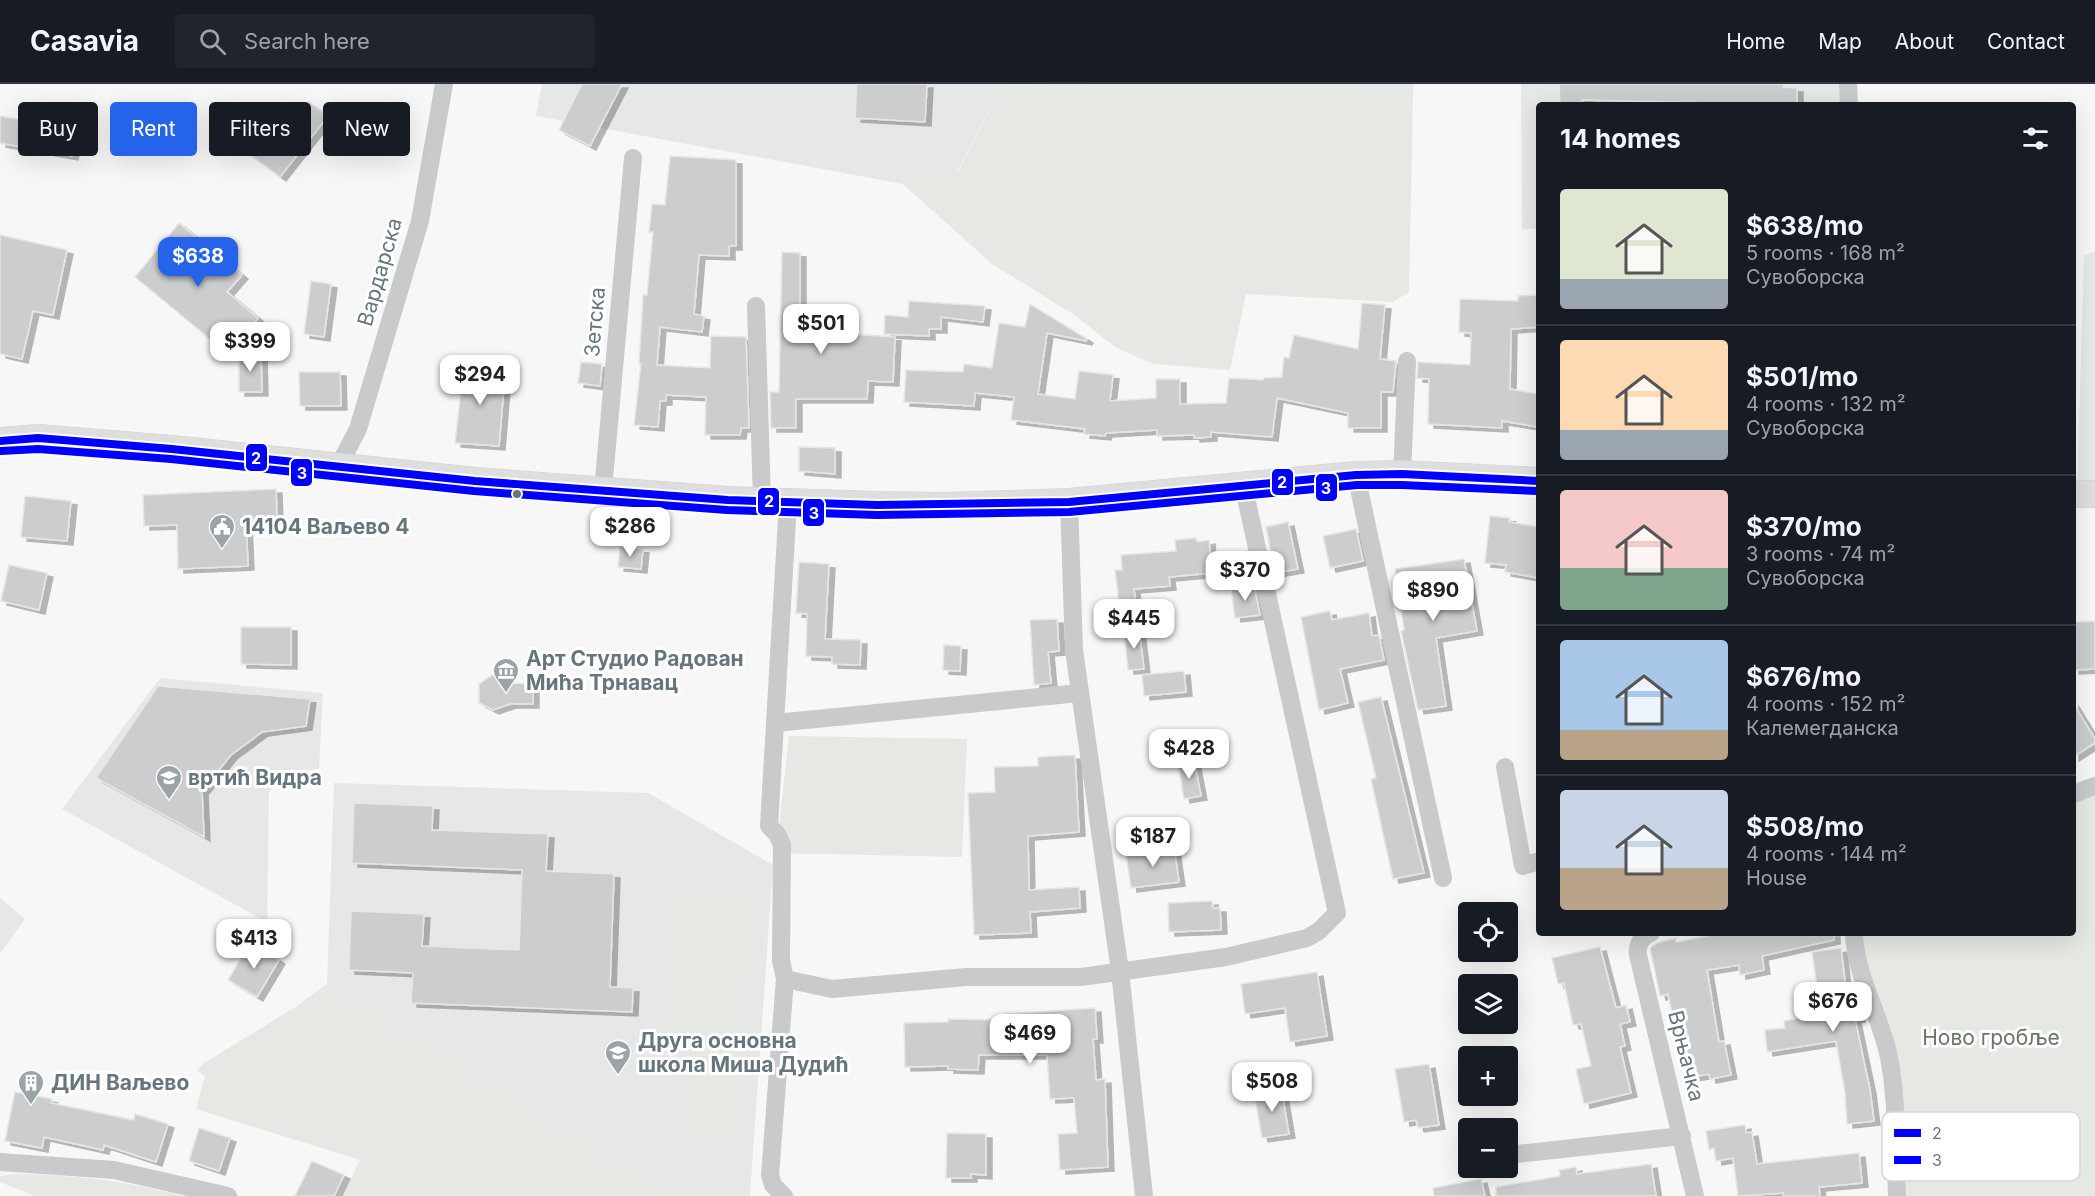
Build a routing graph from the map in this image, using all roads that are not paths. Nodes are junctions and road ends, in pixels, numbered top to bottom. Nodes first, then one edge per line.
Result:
1 (444, 84) edge
2 (1848, 84) edge
3 (1850, 102) edge
4 (633, 158) dead end
5 (756, 306) dead end
6 (1407, 361) dead end
7 (0, 441) edge
8 (338, 466) junction
9 (1402, 474) junction
10 (1356, 475) junction
11 (1536, 481) edge
12 (1243, 484) junction
13 (603, 490) junction
14 (2076, 494) edge
15 (2095, 494) edge
16 (775, 502) junction
17 (1069, 502) junction
18 (1080, 693) junction
19 (775, 723) junction
20 (1505, 767) dead end
21 (2095, 786) edge
22 (2076, 793) edge
23 (1536, 862) edge
24 (1443, 878) dead end
25 (1646, 936) edge
26 (1854, 936) edge
27 (1120, 971) junction
28 (785, 979) junction
29 (1893, 1112) edge
30 (1682, 1136) junction
31 (1518, 1154) edge
32 (0, 1162) edge
33 (1896, 1181) edge
34 (228, 1196) edge
35 (784, 1196) edge
36 (1144, 1196) edge
37 (1695, 1196) edge
38 (1897, 1196) edge

1 - 8 street, Вардарска
2 - 3 street
4 - 13 street, Зетска
5 - 16 street
6 - 9 street
7 - 8 main road
8 - 13 main road
9 - 10 main road
9 - 11 main road
10 - 12 main road
10 - 24 street
12 - 17 main road
12 - 27 street
13 - 16 main road
14 - 15 main road
16 - 17 main road
16 - 19 street
17 - 18 street
18 - 19 street
18 - 27 street
19 - 28 street
20 - 23 street
21 - 22 street
25 - 30 street, Врњачка
26 - 29 street
27 - 28 street
27 - 36 street
28 - 35 street
30 - 31 street
30 - 37 street, Врњачка
32 - 34 street
33 - 38 street

